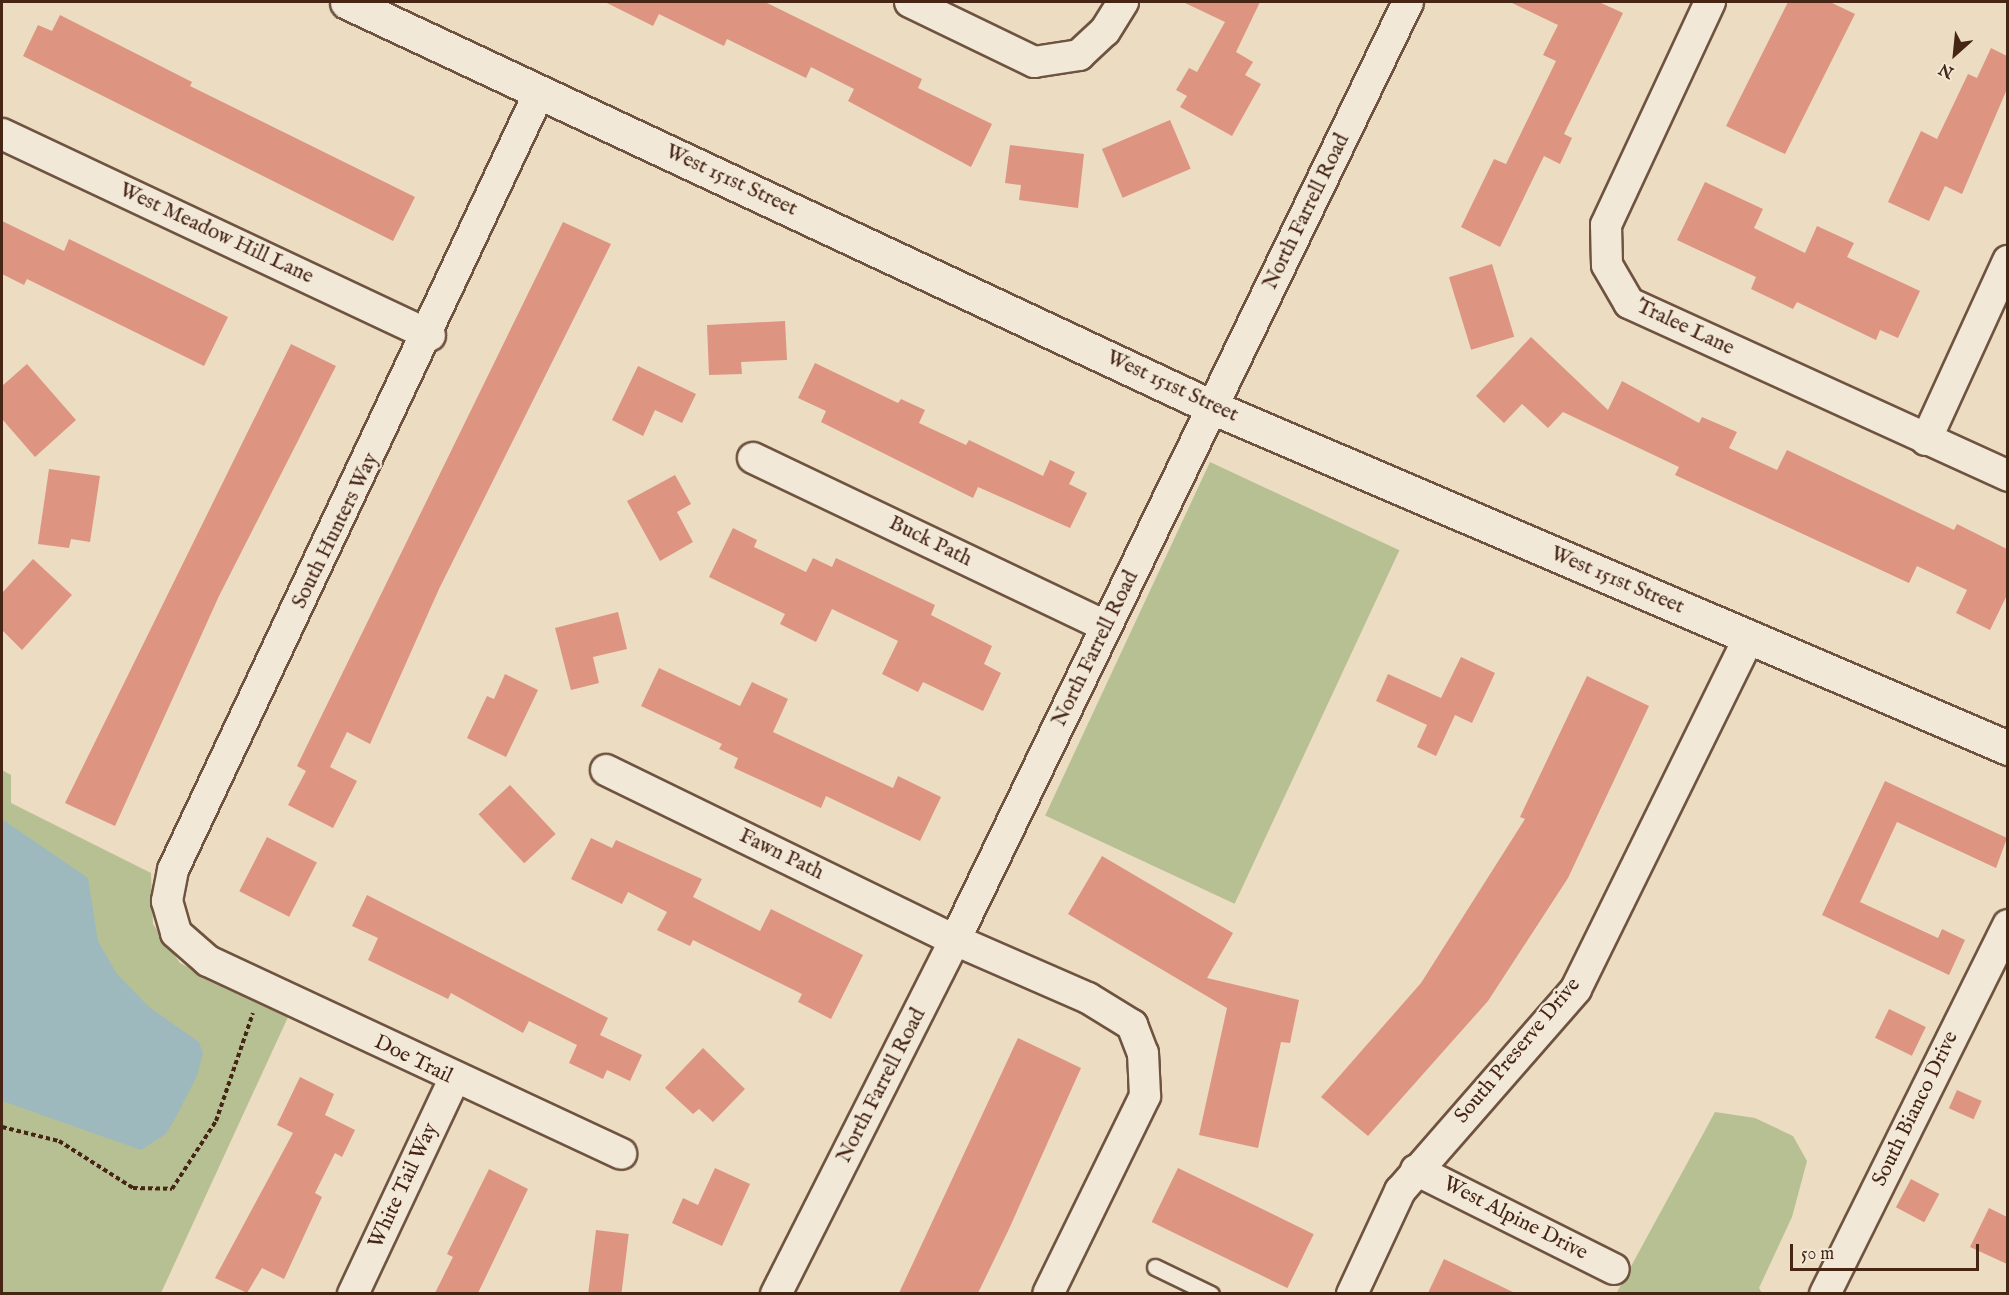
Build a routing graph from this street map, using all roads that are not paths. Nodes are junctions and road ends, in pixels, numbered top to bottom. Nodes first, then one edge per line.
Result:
1 (347, 2) edge
2 (910, 2) edge
3 (1123, 2) edge
4 (1408, 2) edge
5 (1710, 2) edge
6 (540, 91) junction
7 (2, 134) edge
8 (2007, 261) edge
9 (430, 335) junction
10 (1214, 408) junction
11 (1926, 440) junction
12 (753, 458) dead end
13 (2007, 476) edge
14 (1106, 626) junction
15 (1749, 638) junction
16 (2007, 748) edge
17 (606, 770) dead end
18 (2007, 925) edge
19 (955, 940) junction
20 (208, 961) joint
21 (454, 1079) junction
22 (621, 1154) dead end
23 (1416, 1170) junction
24 (1155, 1267) dead end
25 (1614, 1269) dead end
26 (353, 1293) edge
27 (776, 1293) edge
28 (1048, 1293) edge
29 (1211, 1293) edge
30 (1352, 1293) edge
31 (1825, 1293) edge

1 - 6 street, West 151st Street
2 - 3 street
4 - 10 street, North Farrell Road
5 - 11 street, Tralee Lane
6 - 9 street, South Hunters Way
6 - 10 street, West 151st Street
7 - 9 street, West Meadow Hill Lane
8 - 11 street
9 - 20 street, South Hunters Way
10 - 14 street, North Farrell Road
10 - 15 street, West 151st Street
11 - 13 street, Tralee Lane
12 - 14 street, Buck Path
14 - 19 street, North Farrell Road
15 - 16 street, West 151st Street
15 - 23 street, South Preserve Drive
17 - 19 street, Fawn Path
18 - 31 street, South Bianco Drive
19 - 27 street, North Farrell Road
19 - 28 street
20 - 21 street, Doe Trail
21 - 22 street, Doe Trail
21 - 26 street, White Tail Way
23 - 25 street, West Alpine Drive
23 - 30 street, South Preserve Drive
24 - 29 lane

